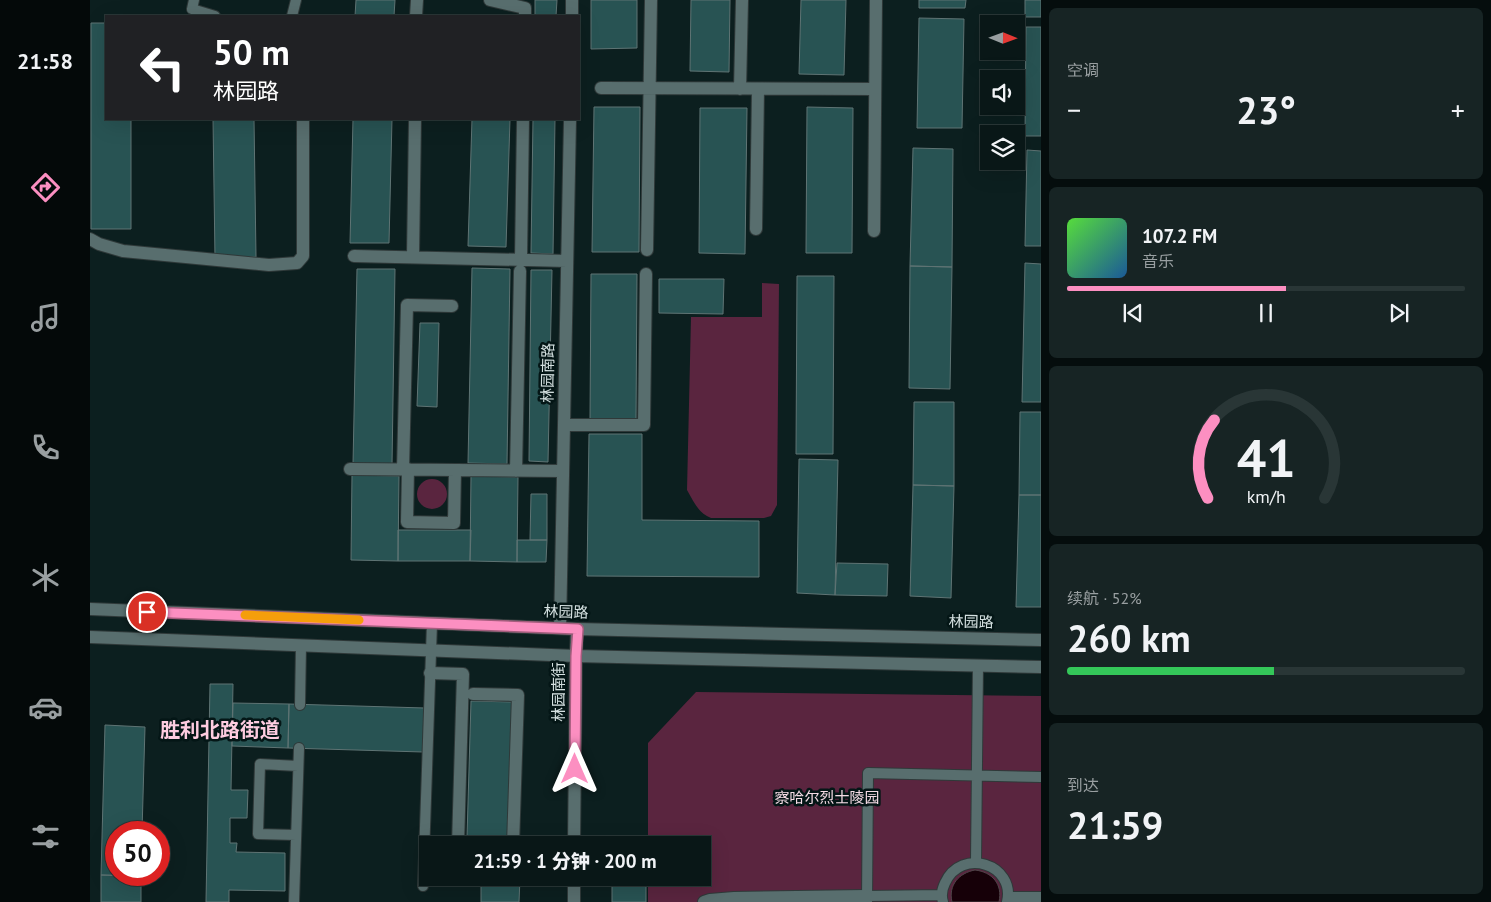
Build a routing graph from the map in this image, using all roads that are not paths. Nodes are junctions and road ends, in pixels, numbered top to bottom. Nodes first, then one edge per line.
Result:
1 (194, 0) edge
2 (296, 0) edge
3 (417, 0) edge
4 (490, 0) edge
5 (572, 0) edge
6 (650, 0) edge
7 (742, 0) edge
8 (876, 0) edge
9 (212, 15) edge
10 (292, 15) edge
11 (416, 15) edge
12 (524, 15) edge
13 (572, 15) edge
14 (601, 88) dead end
15 (650, 88) junction
16 (740, 89) junction
17 (758, 89) junction
18 (875, 89) junction
19 (303, 120) edge
20 (415, 120) edge
21 (523, 120) edge
22 (570, 120) edge
23 (756, 229) dead end
24 (874, 231) dead end
25 (90, 239) edge
26 (647, 250) dead end
27 (354, 256) dead end
28 (413, 257) junction
29 (566, 261) junction
30 (520, 265) junction
31 (646, 274) dead end
32 (452, 306) dead end
33 (564, 425) junction
34 (350, 469) dead end
35 (405, 469) junction
36 (455, 470) junction
37 (516, 471) junction
38 (563, 471) junction
39 (90, 609) edge
40 (432, 623) junction
41 (560, 628) junction
42 (578, 629) junction
43 (90, 636) edge
44 (1041, 640) edge
45 (302, 645) junction
46 (431, 650) junction
47 (576, 656) junction
48 (978, 666) junction
49 (1041, 667) edge
50 (430, 673) junction
51 (474, 694) dead end
52 (300, 705) dead end
53 (299, 748) dead end
54 (298, 766) junction
55 (976, 776) junction
56 (1041, 777) edge
57 (296, 835) junction
58 (425, 836) edge
59 (458, 836) edge
60 (513, 836) edge
61 (574, 836) edge
62 (976, 862) junction
63 (574, 886) edge
64 (1041, 897) edge
65 (866, 899) edge
66 (943, 899) edge
67 (1008, 900) edge
68 (294, 902) edge
69 (574, 902) edge
70 (704, 902) edge

1 - 9 lane
2 - 10 lane
3 - 11 street
4 - 12 street
5 - 13 street
6 - 15 street
7 - 16 street
8 - 18 street
14 - 15 street
15 - 16 street
15 - 26 street
16 - 17 street
17 - 18 street
17 - 23 street
18 - 24 street
19 - 25 street
20 - 28 street
21 - 30 street
22 - 29 street, 林园南路
27 - 28 street
28 - 30 street
29 - 30 street
29 - 33 street, 林园南路
30 - 37 street
31 - 33 street
32 - 35 street
33 - 38 street, 林园南路
34 - 35 street
35 - 36 street
35 - 36 street
36 - 37 street
37 - 38 street
38 - 41 street, 林园南路
39 - 40 street, 林园路
40 - 41 street, 林园路
40 - 46 lane
41 - 42 street, 林园路
42 - 44 street, 林园路
42 - 47 street, 林园南街
43 - 45 street
45 - 46 street
45 - 52 lane
46 - 47 street
46 - 50 lane
47 - 48 street
47 - 61 street, 林园南街
48 - 49 street
48 - 55 lane
50 - 58 lane
50 - 59 street
51 - 60 street
53 - 54 lane
54 - 57 lane
54 - 57 lane
55 - 56 lane
55 - 62 lane
55 - 65 lane
57 - 68 lane
62 - 66 lane
62 - 67 lane
63 - 69 street
64 - 67 lane
65 - 66 lane
65 - 70 street

